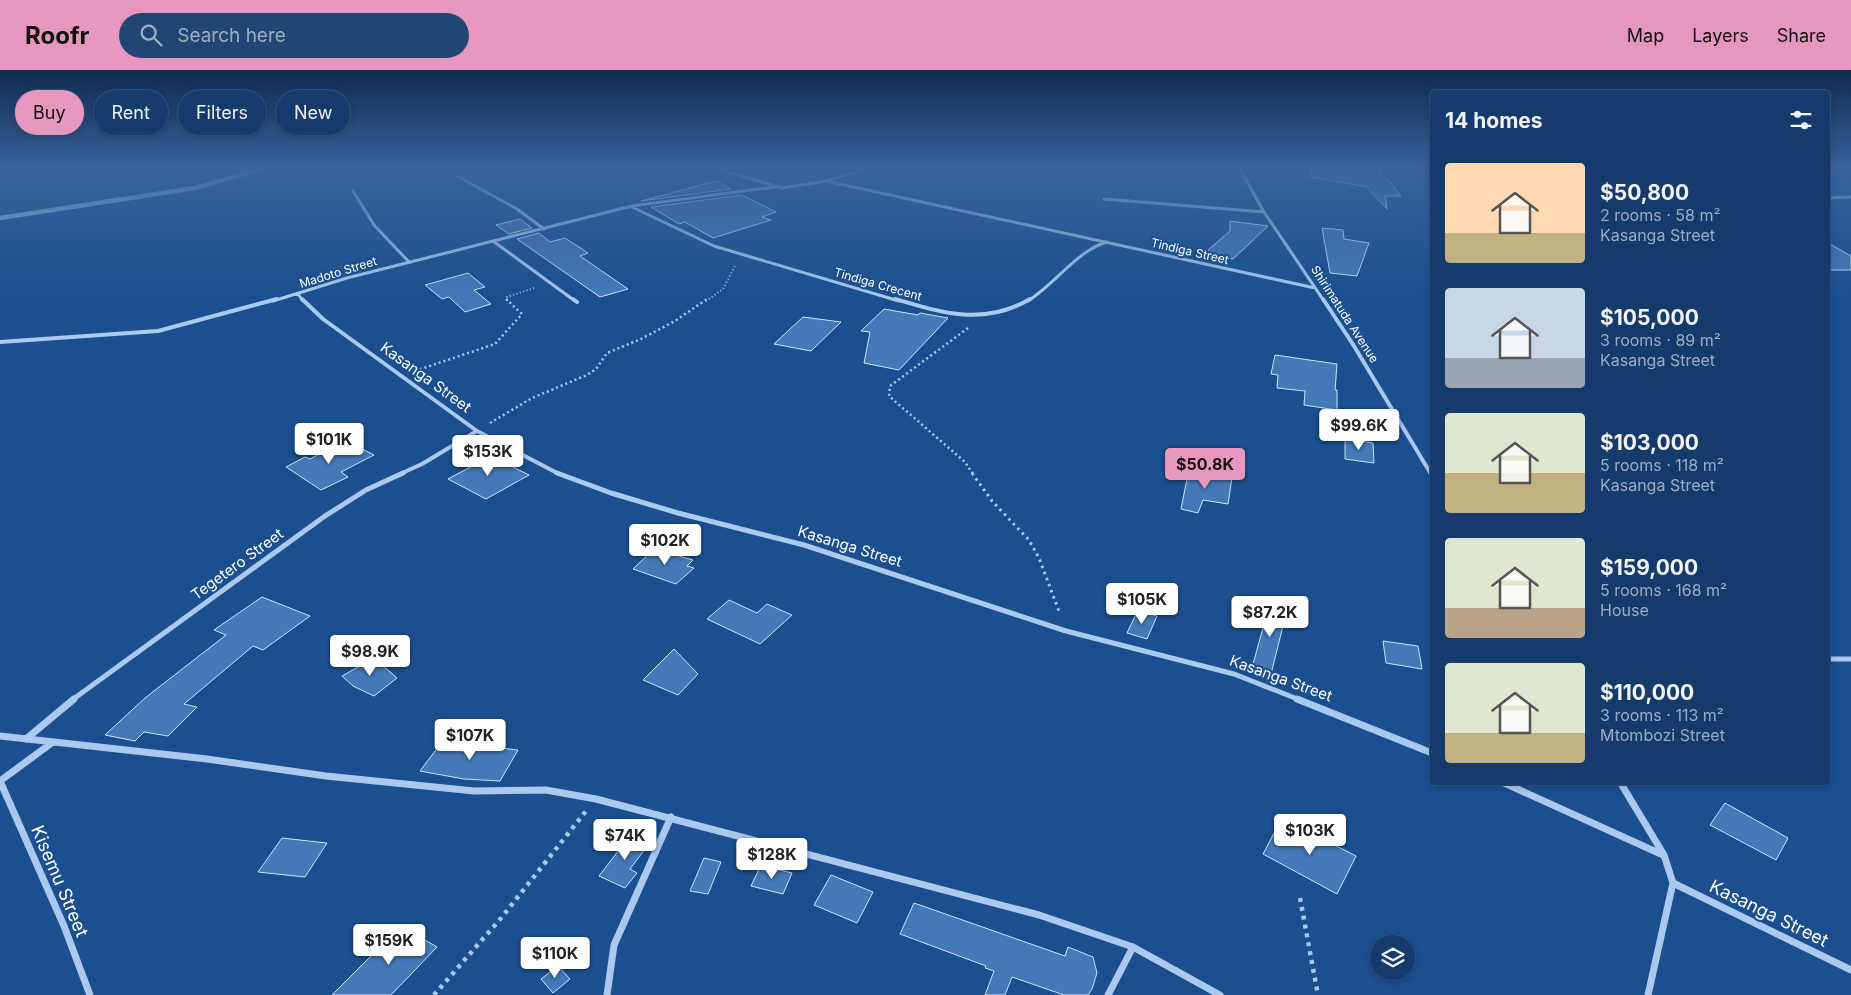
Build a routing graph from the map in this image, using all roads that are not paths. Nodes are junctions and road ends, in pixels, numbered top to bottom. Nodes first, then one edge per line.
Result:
1 (365, 210) edge
2 (520, 210) edge
3 (616, 210) edge
4 (640, 210) edge
5 (960, 210) edge
6 (1241, 210) edge
7 (1264, 212) joint
8 (544, 229) junction
9 (493, 241) junction
10 (1107, 242) junction
11 (409, 262) junction
12 (1315, 288) junction
13 (298, 294) junction
14 (578, 302) dead end
15 (0, 342) edge
16 (477, 431) junction
17 (1430, 472) edge
18 (1830, 658) edge
19 (1851, 658) edge
20 (0, 736) edge
21 (25, 740) junction
22 (53, 742) junction
23 (1430, 752) edge
24 (0, 781) edge
25 (1509, 785) edge
26 (1622, 785) edge
27 (671, 817) junction
28 (1664, 855) junction
29 (1673, 884) junction
30 (1133, 947) junction
31 (1851, 970) edge
32 (90, 995) edge
33 (607, 995) edge
34 (1108, 995) edge
35 (1220, 995) edge
36 (1648, 995) edge

1 - 11 street
2 - 8 street
3 - 8 street, Madoto Street
4 - 10 street, Tindiga Crecent
5 - 10 street, Tindiga Street
6 - 7 street
7 - 12 street, Shirimatuda Avenue
8 - 9 street, Madoto Street
9 - 11 street, Madoto Street
9 - 14 street
10 - 12 street, Tindiga Street
11 - 13 street, Madoto Street
12 - 17 street, Shirimatuda Avenue
13 - 15 street, Madoto Street
13 - 16 street, Kasanga Street
16 - 21 street, Tegetero Street
16 - 23 street, Kasanga Street
18 - 19 street
20 - 21 street
21 - 22 street
22 - 24 street
22 - 27 street
24 - 32 street, Kisemu Street
25 - 28 street
26 - 28 street
27 - 30 street
27 - 33 street
28 - 29 street
29 - 31 street, Kasanga Street
29 - 36 street
30 - 34 street
30 - 35 street

